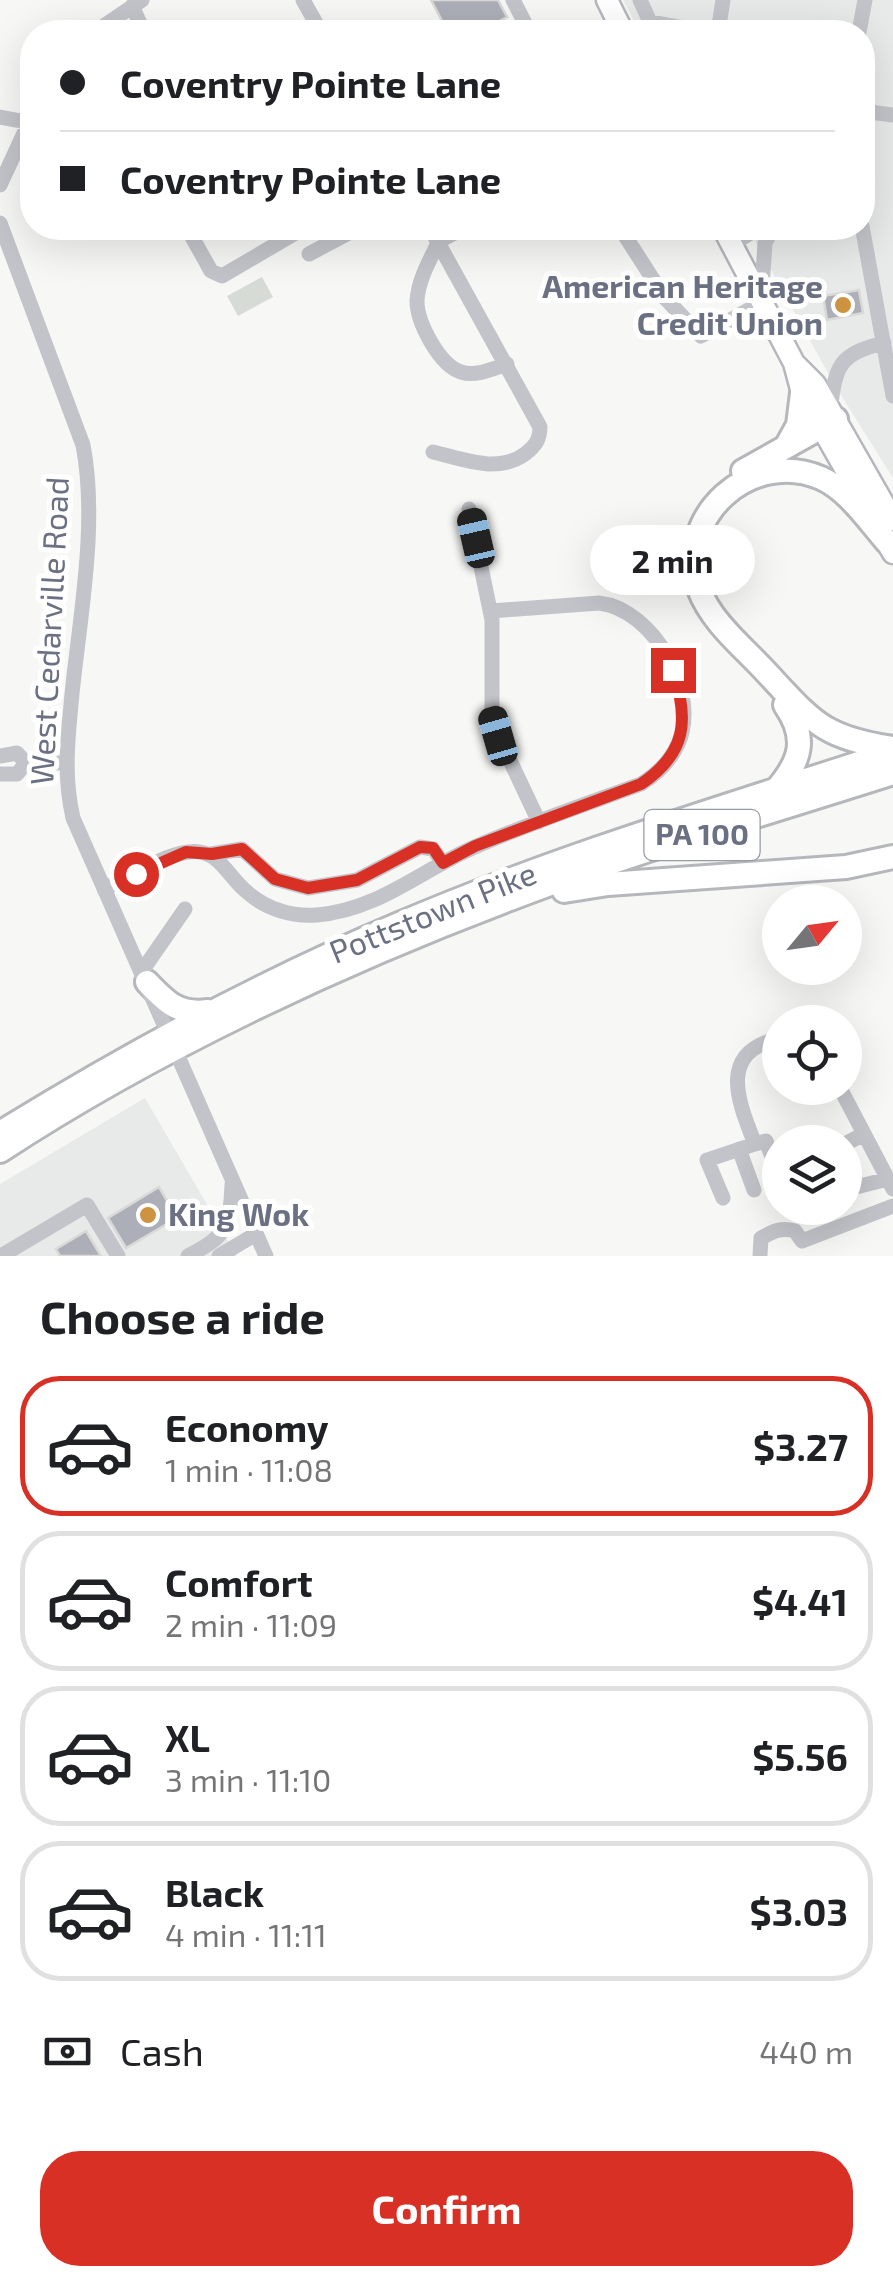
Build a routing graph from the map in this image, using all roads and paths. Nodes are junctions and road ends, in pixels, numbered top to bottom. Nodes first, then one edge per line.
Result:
1 (137, 3) edge
2 (112, 20) edge
3 (20, 143) edge
4 (0, 185) edge
5 (0, 223) edge
6 (193, 240) edge
7 (284, 240) edge
8 (335, 240) edge
9 (431, 240) edge
10 (437, 240) edge
11 (628, 240) edge
12 (731, 240) edge
13 (766, 240) edge
14 (865, 240) edge
15 (309, 254) dead end
16 (762, 302) junction
17 (884, 344) junction
18 (794, 362) junction
19 (507, 364) junction
20 (802, 393) junction
21 (893, 396) edge
22 (829, 419) junction
23 (784, 448) junction
24 (433, 452) dead end
25 (469, 509) dead end
26 (891, 528) edge
27 (490, 611) junction
28 (893, 750) edge
29 (0, 756) edge
30 (26, 762) junction
31 (66, 763) junction
32 (893, 773) edge
33 (0, 774) edge
34 (776, 790) junction
35 (539, 822) junction
36 (212, 854) junction
37 (893, 857) edge
38 (443, 863) junction
39 (104, 889) junction
40 (511, 898) junction
41 (185, 909) dead end
42 (144, 977) junction
43 (216, 1009) junction
44 (173, 1042) junction
45 (762, 1045) edge
46 (849, 1105) edge
47 (0, 1133) edge
48 (864, 1134) joint
49 (762, 1142) edge
50 (756, 1144) junction
51 (739, 1149) junction
52 (0, 1151) edge
53 (232, 1180) junction
54 (890, 1184) edge
55 (862, 1186) edge
56 (754, 1190) dead end
57 (723, 1198) dead end
58 (893, 1206) edge
59 (256, 1234) junction
60 (799, 1248) edge
61 (1, 1256) edge
62 (118, 1256) edge
63 (188, 1256) edge
64 (220, 1256) edge
65 (266, 1256) edge
66 (760, 1256) edge

1 - 2 street
3 - 4 street
5 - 31 street, West Cedarville Road
6 - 7 street
8 - 15 street
9 - 19 street
10 - 19 street
11 - 16 street
12 - 16 main road
13 - 16 street
14 - 17 street
16 - 18 main road
17 - 21 street
17 - 22 street
18 - 20 main road
18 - 22 main road
19 - 24 street
20 - 22 main road
20 - 23 highway
22 - 23 highway
22 - 26 main road
22 - 26 main road
23 - 34 highway
25 - 27 street
26 - 28 highway
27 - 35 street
27 - 35 street
28 - 34 highway, Pottstown Pike / PA 100
29 - 30 street
30 - 31 street
30 - 33 street
31 - 39 street, West Cedarville Road
32 - 40 highway, Pottstown Pike / PA 100
34 - 43 highway, Pottstown Pike / PA 100
35 - 38 street
36 - 38 street
36 - 38 street
36 - 39 street
37 - 40 highway
39 - 42 street, West Cedarville Road
40 - 44 highway, Pottstown Pike / PA 100
41 - 42 street
42 - 43 highway
42 - 44 street, West Cedarville Road
43 - 44 highway, Pottstown Pike / PA 100
44 - 47 highway, Pottstown Pike / PA 100
44 - 52 highway, Pottstown Pike / PA 100
44 - 53 street, West Cedarville Road
45 - 50 street
46 - 48 street
48 - 54 street
49 - 50 street
50 - 51 street
51 - 56 street
51 - 57 street
53 - 59 street, West Cedarville Road
53 - 63 street
54 - 55 street
58 - 60 street
59 - 64 street
59 - 65 street, West Cedarville Road
60 - 66 street
61 - 62 street

